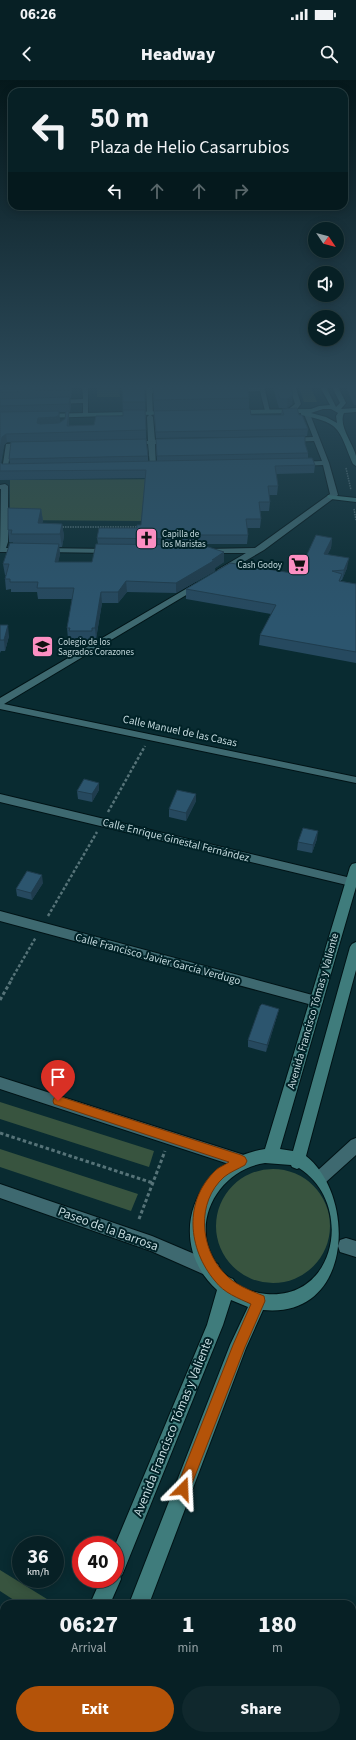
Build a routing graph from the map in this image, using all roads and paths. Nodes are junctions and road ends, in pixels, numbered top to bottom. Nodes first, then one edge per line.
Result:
1 (5, 462) edge
2 (153, 462) edge
3 (326, 463) joint
4 (295, 464) edge
5 (145, 466) edge
6 (153, 466) junction
7 (160, 466) edge
8 (20, 469) edge
9 (0, 487) edge
10 (356, 492) edge
11 (332, 496) junction
12 (356, 500) edge
13 (58, 527) edge
14 (141, 527) edge
15 (261, 548) junction
16 (1, 550) edge
17 (120, 551) edge
18 (199, 551) edge
19 (0, 702) edge
20 (0, 706) edge
21 (150, 737) junction
22 (356, 780) edge
23 (0, 798) edge
24 (106, 815) dead end
25 (98, 830) dead end
26 (356, 867) edge
27 (351, 882) junction
28 (0, 916) edge
29 (47, 918) dead end
30 (36, 937) dead end
31 (356, 947) edge
32 (0, 1000) edge
33 (316, 1001) junction
34 (0, 1083) edge
35 (0, 1133) edge
36 (356, 1145) edge
37 (166, 1149) dead end
38 (270, 1156) junction
39 (241, 1161) junction
40 (297, 1162) junction
41 (321, 1177) junction
42 (153, 1183) junction
43 (0, 1191) edge
44 (139, 1219) dead end
45 (351, 1247) edge
46 (214, 1271) junction
47 (227, 1284) junction
48 (259, 1301) junction
49 (124, 1546) edge
50 (107, 1588) edge
51 (102, 1600) edge
52 (141, 1600) edge

1 - 8 street
2 - 6 street
3 - 4 street
3 - 11 street
5 - 6 street
6 - 7 street
9 - 16 street
10 - 11 street
11 - 12 street
11 - 15 street
13 - 14 path
15 - 18 street
15 - 19 street
16 - 17 street
20 - 21 street, Calle Manuel de las Casas
21 - 22 street, Calle Manuel de las Casas
21 - 24 path
23 - 27 street, Calle Enrique Ginestal Fernández
25 - 29 path
26 - 27 street, Avenida Francisco Tómas y Valiente
27 - 33 street, Avenida Francisco Tómas y Valiente
28 - 33 street, Calle Francisco Javier García Verdugo
30 - 32 path
31 - 40 street
33 - 38 street, Avenida Francisco Tómas y Valiente
34 - 39 street
35 - 42 path
36 - 41 street
37 - 42 path
38 - 39 street
38 - 40 street
39 - 46 street
40 - 41 street
41 - 45 street
42 - 44 path
43 - 46 street, Paseo de la Barrosa
45 - 48 street
46 - 47 street
47 - 48 street
47 - 49 street, Avenida Francisco Tómas y Valiente
48 - 52 street
50 - 51 street

